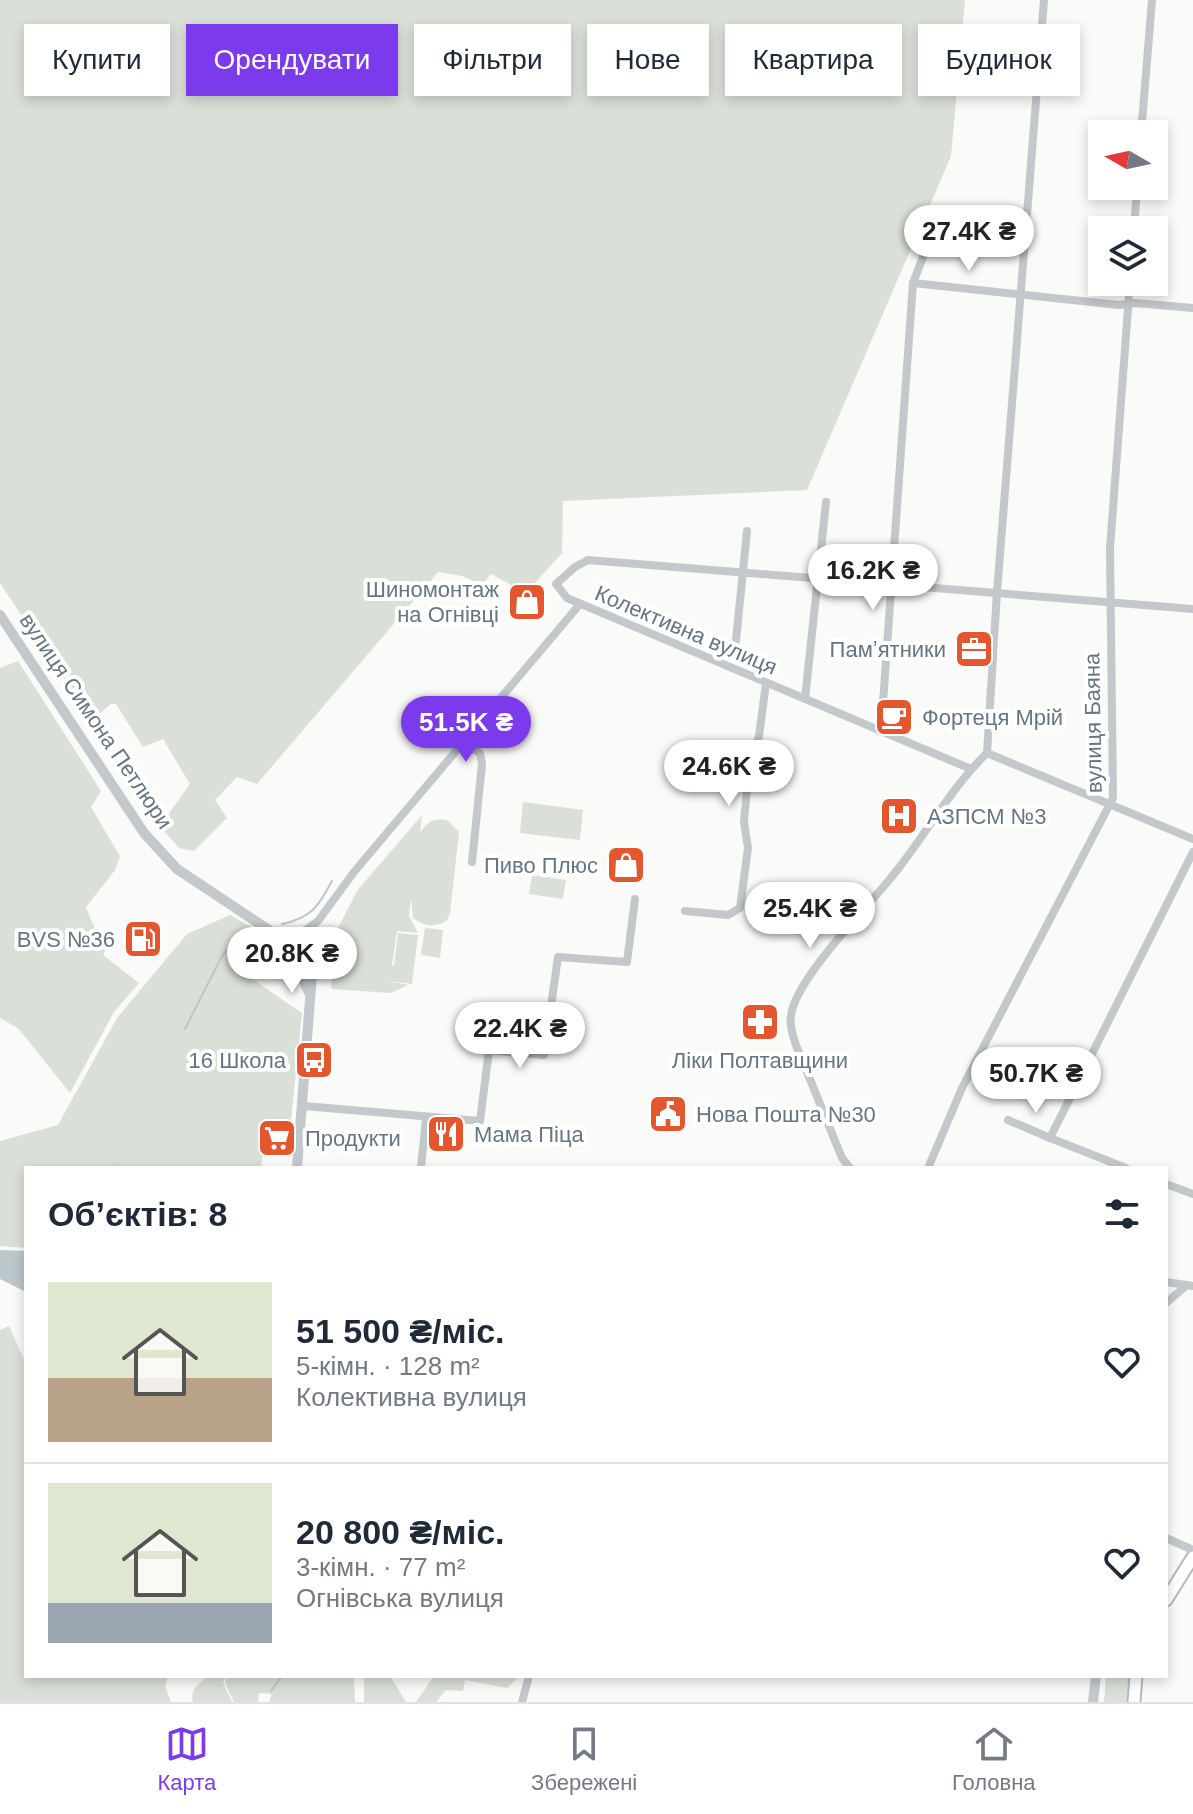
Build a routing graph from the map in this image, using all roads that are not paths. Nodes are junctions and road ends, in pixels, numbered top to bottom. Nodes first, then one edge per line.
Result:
1 (1044, 0) edge
2 (1152, 0) edge
3 (1142, 120) edge
4 (931, 236) dead end
5 (913, 283) junction
6 (1020, 294) junction
7 (1129, 296) edge
8 (1128, 304) junction
9 (1193, 308) edge
10 (826, 502) dead end
11 (747, 531) dead end
12 (743, 574) junction
13 (818, 580) junction
14 (891, 585) junction
15 (997, 592) junction
16 (1109, 602) junction
17 (580, 604) junction
18 (1193, 609) edge
19 (0, 615) edge
20 (735, 650) dead end
21 (766, 683) junction
22 (805, 699) junction
23 (881, 731) junction
24 (462, 744) junction
25 (987, 753) junction
26 (971, 769) junction
27 (1111, 804) junction
28 (1193, 839) edge
29 (1193, 852) edge
30 (472, 862) dead end
31 (635, 899) dead end
32 (685, 911) dead end
33 (323, 912) junction
34 (275, 934) junction
35 (297, 935) junction
36 (316, 942) junction
37 (286, 951) junction
38 (313, 961) junction
39 (296, 965) junction
40 (310, 1017) junction
41 (304, 1106) junction
42 (426, 1118) junction
43 (1008, 1120) dead end
44 (1050, 1138) junction
45 (297, 1166) edge
46 (421, 1166) edge
47 (844, 1166) edge
48 (929, 1166) edge
49 (1121, 1166) edge
50 (1168, 1185) edge
51 (1193, 1194) edge
52 (1168, 1282) edge
53 (1190, 1285) edge
54 (1168, 1302) edge
55 (1168, 1539) edge
56 (1193, 1550) edge
57 (1193, 1557) edge
58 (1168, 1597) edge
59 (528, 1678) edge
60 (1096, 1678) edge
61 (1136, 1678) edge
62 (522, 1702) edge
63 (1093, 1702) edge
64 (1134, 1702) edge

1 - 6 street
2 - 3 street
4 - 5 street
5 - 6 street
5 - 14 street
6 - 8 street
6 - 15 street
7 - 8 street, вулиця Баяна
8 - 9 street
8 - 16 street, вулиця Баяна
10 - 13 street
11 - 12 street
12 - 13 street
12 - 17 street
12 - 20 street
13 - 14 street
13 - 22 street
14 - 15 street
14 - 23 street
15 - 16 street
15 - 25 street
16 - 18 street
16 - 27 street, вулиця Баяна
17 - 21 street, Колективна вулиця
17 - 24 street, Колективна вулиця
19 - 34 street, вулиця Симона Петлюри
21 - 22 street, Колективна вулиця
21 - 32 street
22 - 23 street, Колективна вулиця
23 - 26 street, Колективна вулиця
24 - 30 street
24 - 33 street, Колективна вулиця
25 - 26 street
25 - 27 street
26 - 47 street
27 - 28 street
27 - 48 street, вулиця Баяна
29 - 44 street
31 - 42 street
33 - 35 street, Колективна вулиця
33 - 36 street, Колективна вулиця
34 - 35 street, вулиця Симона Петлюри
34 - 37 street, вулиця Симона Петлюри
35 - 36 street
35 - 37 street
36 - 38 street
37 - 39 street
38 - 39 street
38 - 40 street
39 - 40 street
40 - 41 street
41 - 42 street
41 - 45 street
42 - 46 street
43 - 44 street
44 - 49 street
50 - 51 street
52 - 53 street
53 - 54 street
55 - 56 street
57 - 58 main road
59 - 62 street
60 - 63 street
61 - 64 main road

